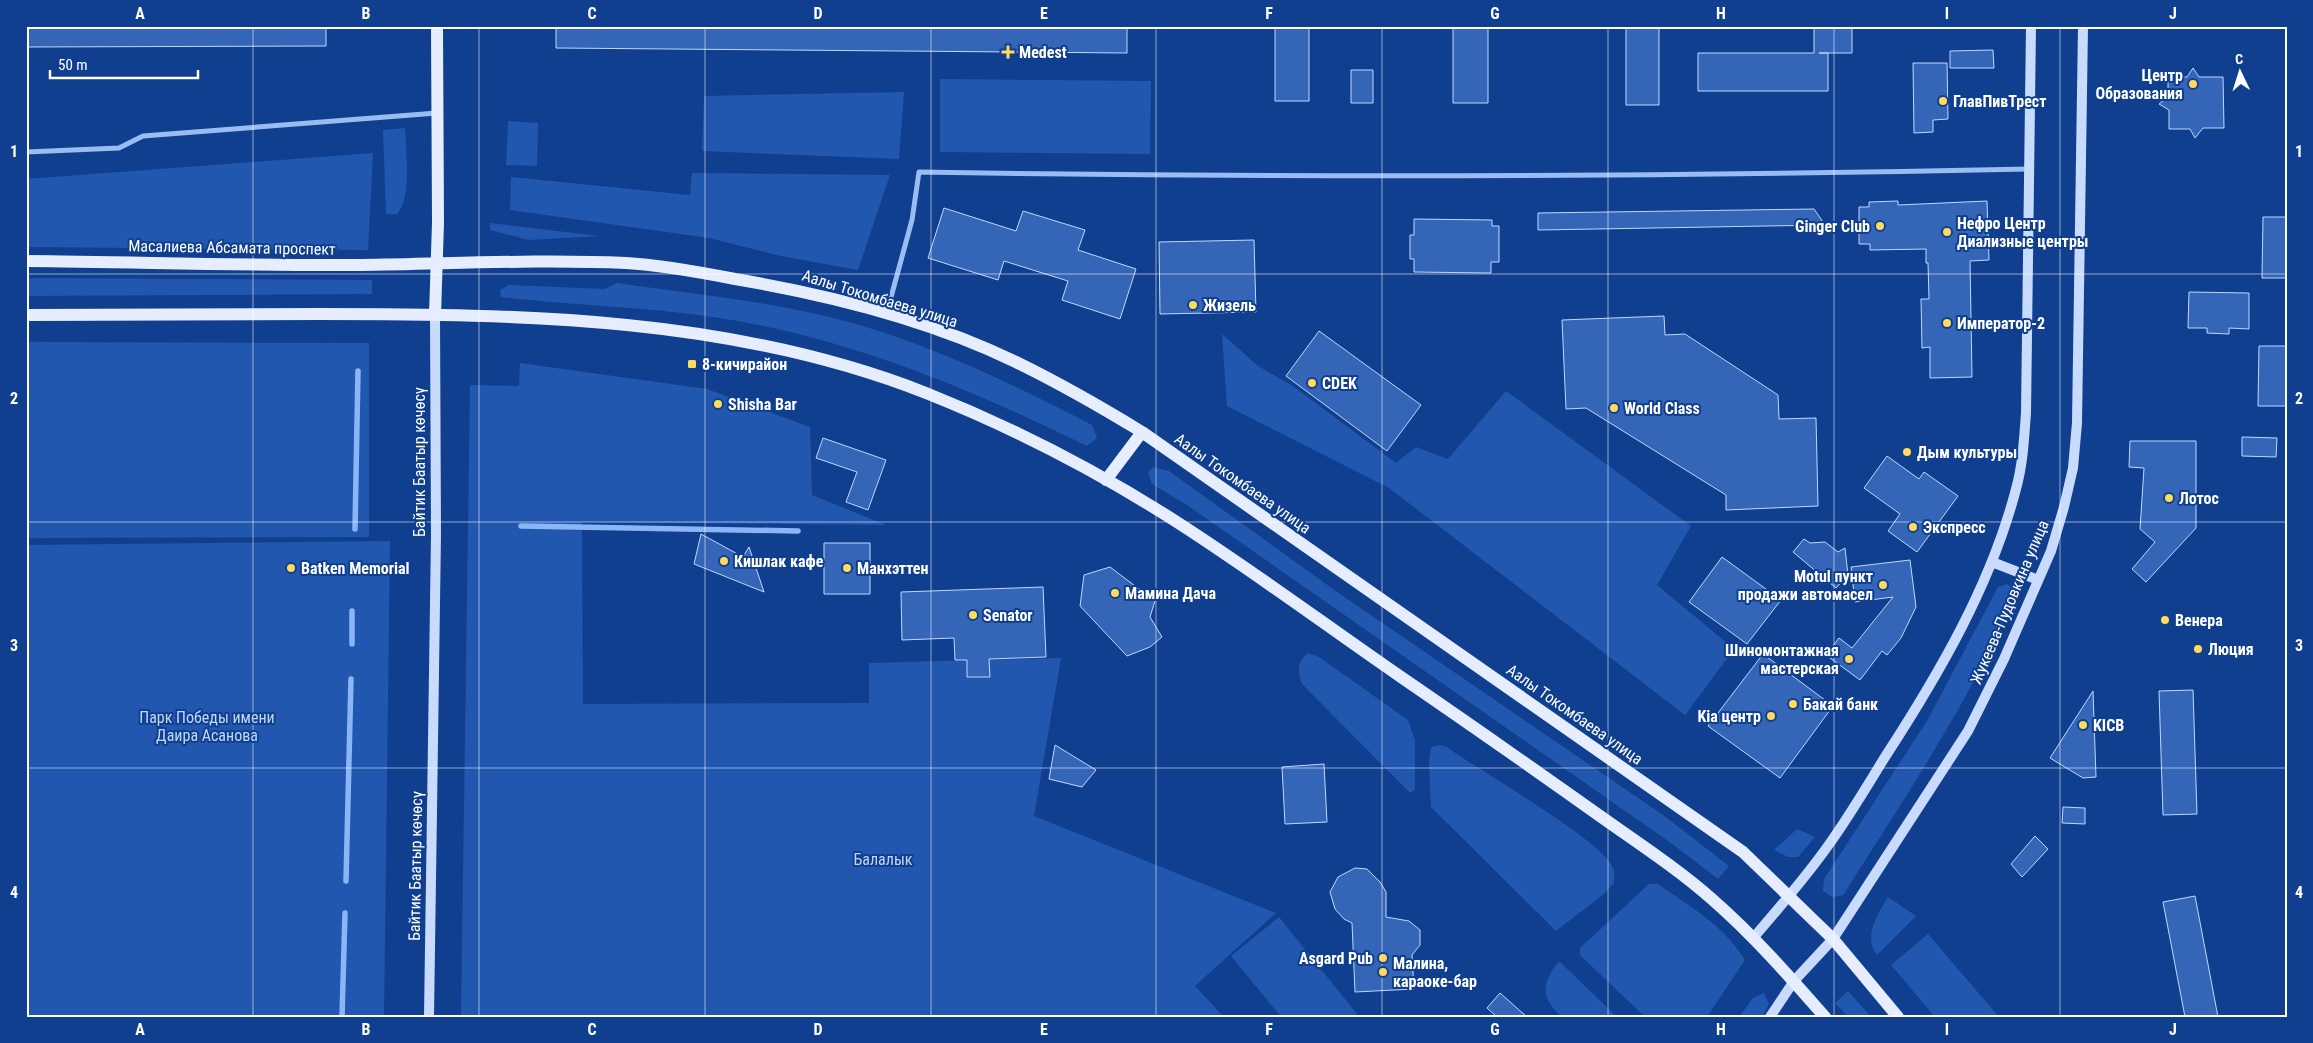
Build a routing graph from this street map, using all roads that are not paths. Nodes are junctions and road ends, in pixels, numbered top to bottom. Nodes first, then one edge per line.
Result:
1 (437, 26) edge
2 (2031, 26) edge
3 (2083, 26) edge
4 (438, 112) junction
5 (26, 152) edge
6 (2029, 169) junction
7 (26, 260) edge
8 (437, 263) junction
9 (886, 314) junction
10 (26, 315) edge
11 (435, 315) junction
12 (1142, 432) junction
13 (1106, 480) junction
14 (1992, 562) junction
15 (2038, 580) junction
16 (1790, 896) junction
17 (1754, 938) junction
18 (1833, 938) junction
19 (1794, 982) junction
20 (429, 1017) edge
21 (1770, 1017) edge
22 (1825, 1017) edge
23 (1898, 1017) edge

1 - 4 main road, Байтик Баатыр көчөсү
2 - 6 main road, Жукеева-Пудовкина улица
3 - 15 main road, Жукеева-Пудовкина улица
4 - 5 street
4 - 8 main road, Байтик Баатыр көчөсү
6 - 9 street
6 - 14 main road, Жукеева-Пудовкина улица
7 - 8 main road, Масалиева Абсамата проспект
8 - 9 main road, Аалы Токомбаева улица
8 - 11 main road, Байтик Баатыр көчөсү
9 - 12 main road, Аалы Токомбаева улица
10 - 11 main road
11 - 13 main road
11 - 20 main road, Байтик Баатыр көчөсү
12 - 13 main road
12 - 16 main road, Аалы Токомбаева улица
13 - 17 main road
14 - 15 main road
14 - 16 main road, Жукеева-Пудовкина улица
15 - 18 main road, Жукеева-Пудовкина улица
16 - 17 main road, Жукеева-Пудовкина улица
16 - 18 main road, Аалы Токомбаева улица
17 - 19 main road
18 - 19 main road, Жукеева-Пудовкина улица
18 - 23 main road, Аалы Токомбаева улица
19 - 21 main road, Жукеева-Пудовкина улица
19 - 22 main road

